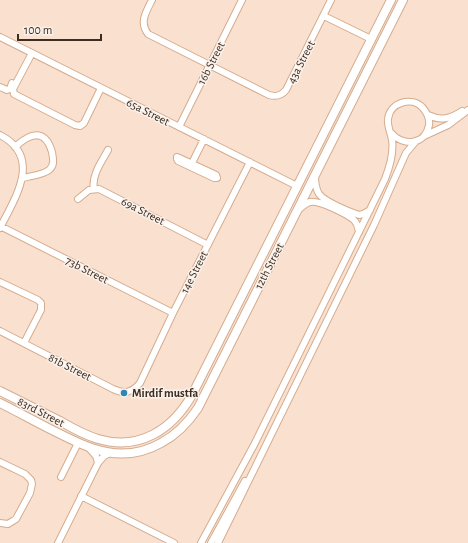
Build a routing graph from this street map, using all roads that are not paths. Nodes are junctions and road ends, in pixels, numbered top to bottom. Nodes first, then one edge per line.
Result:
1 (152, 0) edge
2 (242, 0) edge
3 (331, 0) edge
4 (390, 0) edge
5 (403, 0) edge
6 (324, 16) junction
7 (0, 37) edge
8 (371, 39) junction
9 (30, 52) junction
10 (210, 65) junction
11 (0, 87) edge
12 (101, 88) junction
13 (468, 107) edge
14 (468, 110) edge
15 (428, 115) junction
16 (179, 127) junction
17 (391, 133) junction
18 (0, 135) edge
19 (424, 136) junction
20 (204, 139) junction
21 (416, 141) junction
22 (15, 147) junction
23 (108, 150) dead end
24 (250, 162) junction
25 (192, 163) junction
26 (314, 176) junction
27 (22, 178) junction
28 (297, 186) junction
29 (94, 188) junction
30 (78, 199) dead end
31 (370, 210) junction
32 (296, 213) junction
33 (280, 220) junction
34 (0, 227) edge
35 (359, 232) junction
36 (208, 245) junction
37 (270, 263) junction
38 (0, 282) edge
39 (247, 285) junction
40 (173, 313) junction
41 (243, 319) junction
42 (0, 331) edge
43 (24, 343) junction
44 (140, 383) joint
45 (0, 391) edge
46 (0, 403) edge
47 (82, 433) joint
48 (78, 443) junction
49 (89, 448) junction
50 (110, 453) junction
51 (0, 462) edge
52 (98, 463) junction
53 (254, 467) junction
54 (61, 477) dead end
55 (81, 496) junction
56 (0, 523) edge
57 (58, 543) edge
58 (174, 543) edge
59 (201, 543) edge
60 (211, 543) edge
61 (218, 543) edge

1 - 10 street
2 - 10 street, 16b Street
3 - 6 street, 43a Street
4 - 8 street, 12th Street
5 - 26 street, 12th Street
6 - 8 street
6 - 10 street, 43a Street
7 - 9 street, 65a Street
8 - 28 street, 12th Street
9 - 11 street
9 - 12 street, 65a Street
9 - 12 street
10 - 16 street, 16b Street
12 - 16 street, 65a Street
13 - 15 street
14 - 19 street
15 - 17 street
15 - 19 street
16 - 20 street, 65a Street
17 - 21 street
17 - 31 street
18 - 22 street
19 - 21 street
20 - 24 street, 65a Street
20 - 25 street
21 - 53 street
22 - 27 street
22 - 27 street
23 - 29 street
24 - 28 street, 65a Street
24 - 36 street, 14e Street
25 - 25 street
26 - 31 street
26 - 32 street, 12th Street
27 - 34 street
28 - 33 street, 12th Street
29 - 30 street
29 - 36 street, 69a Street
31 - 35 street
32 - 35 street
32 - 37 street, 12th Street
33 - 37 street
33 - 39 street, 12th Street
34 - 40 street, 73b Street
35 - 59 street
36 - 40 street, 14e Street
37 - 41 street, 12th Street
38 - 43 street
39 - 41 street
39 - 47 street, 12th Street
40 - 44 street, 14e Street
41 - 50 street, 12th Street
42 - 43 street, 81b Street
43 - 44 street, 81b Street
45 - 47 street, 83rd Street
46 - 48 street, 83rd Street
48 - 49 street, 12th Street
48 - 54 street
49 - 50 street, 12th Street
49 - 52 street
50 - 52 street
51 - 56 street
52 - 55 street
53 - 60 street
53 - 61 street
55 - 57 street
55 - 58 street

